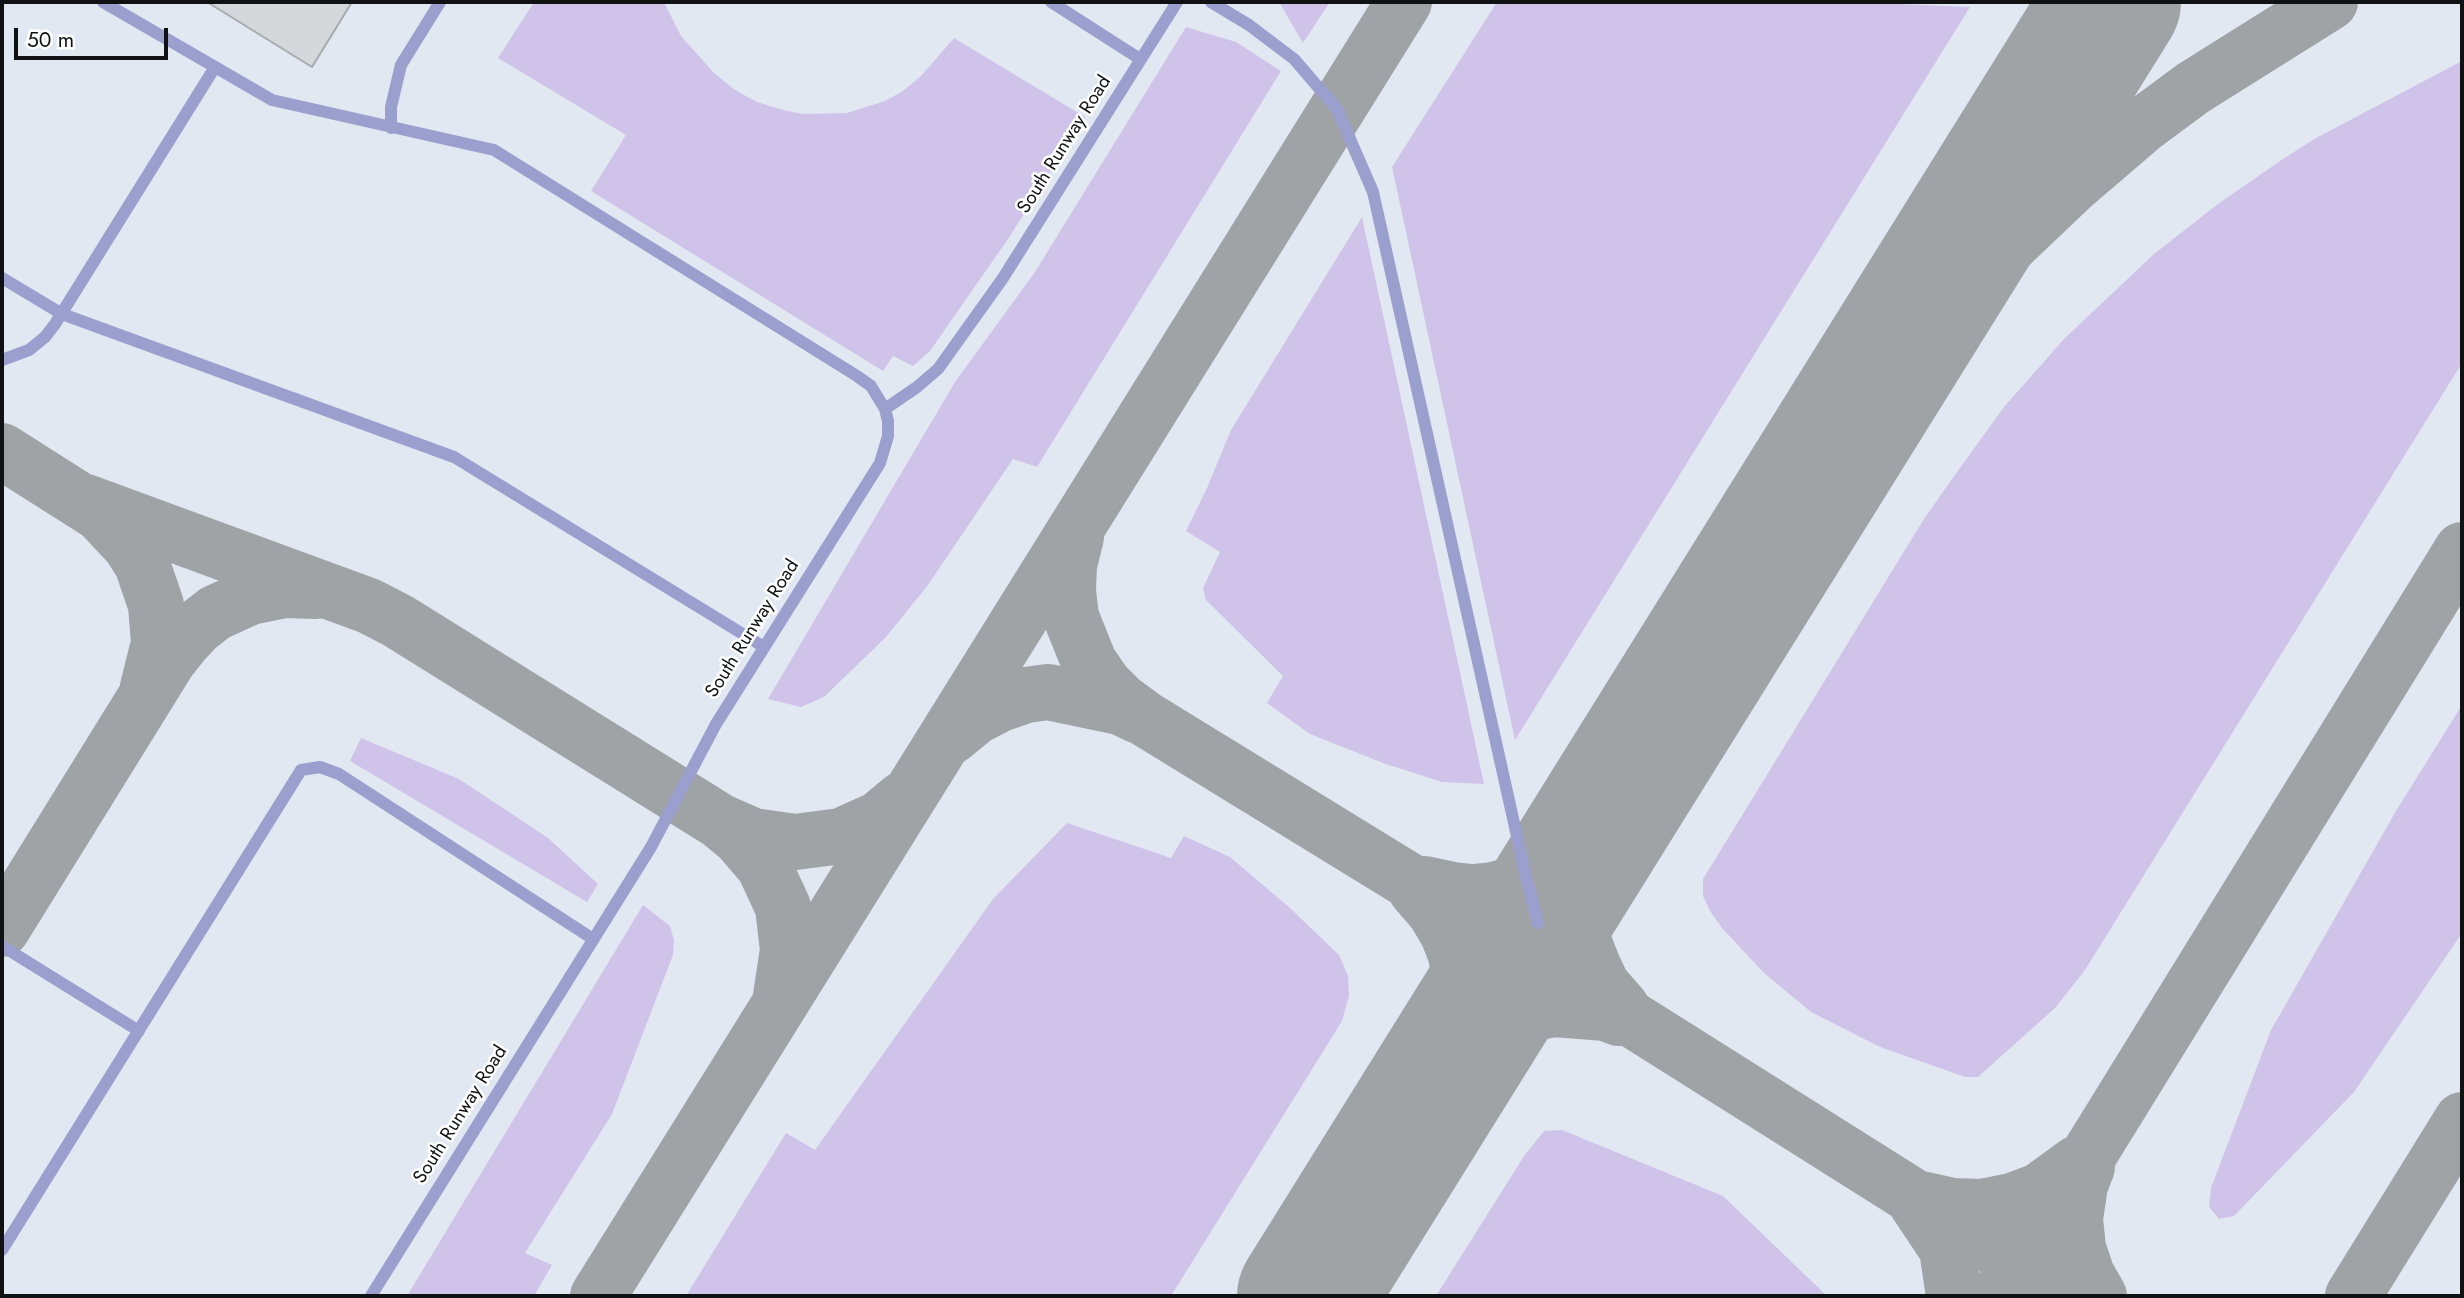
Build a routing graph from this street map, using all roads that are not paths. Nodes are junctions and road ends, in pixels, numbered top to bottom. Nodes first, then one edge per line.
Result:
1 (103, 2) edge
2 (440, 2) edge
3 (1051, 2) edge
4 (1177, 2) edge
5 (1211, 2) edge
6 (1140, 59) junction
7 (215, 67) junction
8 (391, 128) junction
9 (2, 278) edge
10 (62, 314) junction
11 (2, 360) edge
12 (885, 409) junction
13 (764, 647) junction
14 (1538, 923) dead end
15 (593, 939) junction
16 (2, 946) edge
17 (139, 1031) junction
18 (2, 1251) edge
19 (371, 1296) edge

1 - 7 lane
2 - 8 lane
3 - 6 lane
4 - 6 lane, South Runway Road
5 - 14 lane
6 - 12 lane, South Runway Road
7 - 8 lane
7 - 10 lane
8 - 12 lane
9 - 10 lane
10 - 11 lane
10 - 13 lane
12 - 13 lane, South Runway Road
13 - 15 lane, South Runway Road
15 - 17 lane
15 - 19 lane, South Runway Road
16 - 17 lane
17 - 18 lane

